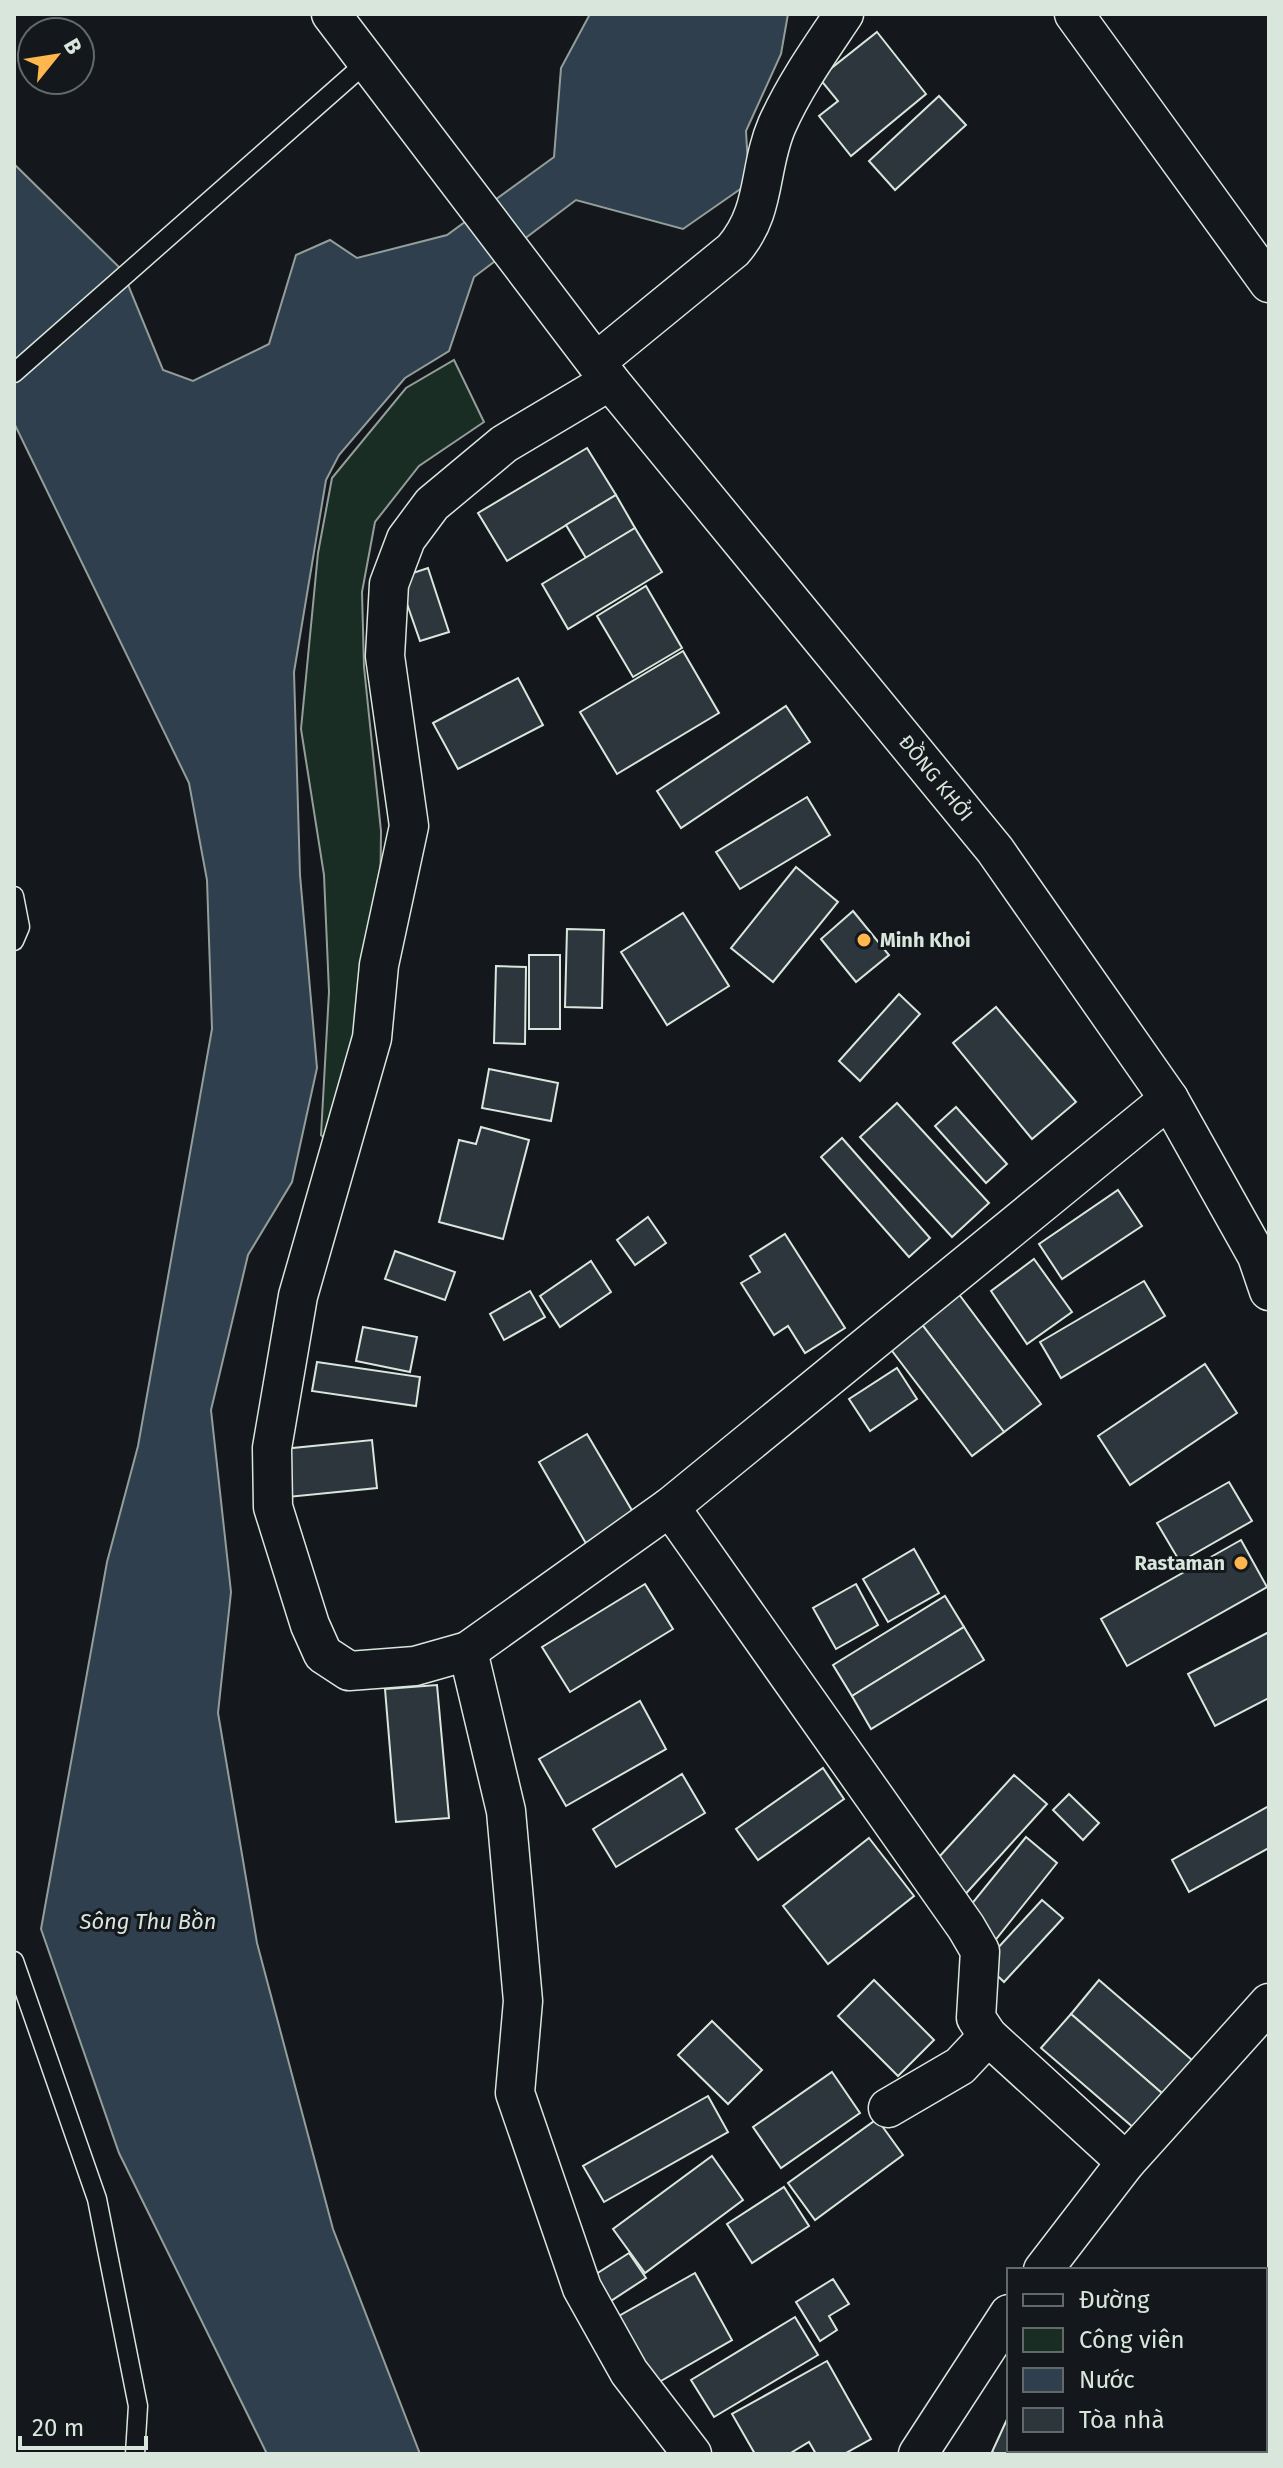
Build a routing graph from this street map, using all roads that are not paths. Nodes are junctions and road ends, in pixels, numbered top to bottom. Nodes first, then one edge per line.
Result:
1 (331, 14) edge
2 (844, 14) edge
3 (1074, 14) edge
4 (368, 61) junction
5 (1269, 283) edge
6 (18, 368) edge
7 (603, 371) junction
8 (14, 896) edge
9 (14, 941) edge
10 (1169, 1099) junction
11 (1265, 1264) edge
12 (670, 1507) junction
13 (468, 1651) junction
14 (14, 1961) edge
15 (1269, 2003) edge
16 (988, 2036) junction
17 (888, 2108) dead end
18 (1126, 2162) junction
19 (1045, 2268) edge
20 (1007, 2317) edge
21 (135, 2454) edge
22 (692, 2454) edge
23 (918, 2454) edge

1 - 4 street, ĐỒNG KHỞI
2 - 7 street
3 - 5 street
4 - 6 lane
4 - 7 street, ĐỒNG KHỞI
7 - 10 street, ĐỒNG KHỞI
7 - 13 street
8 - 9 lane
10 - 11 street, ĐỒNG KHỞI
10 - 12 street
12 - 13 street
12 - 16 street
13 - 22 street
14 - 21 lane
15 - 18 street
16 - 17 street
16 - 18 street
18 - 19 street
20 - 23 street

